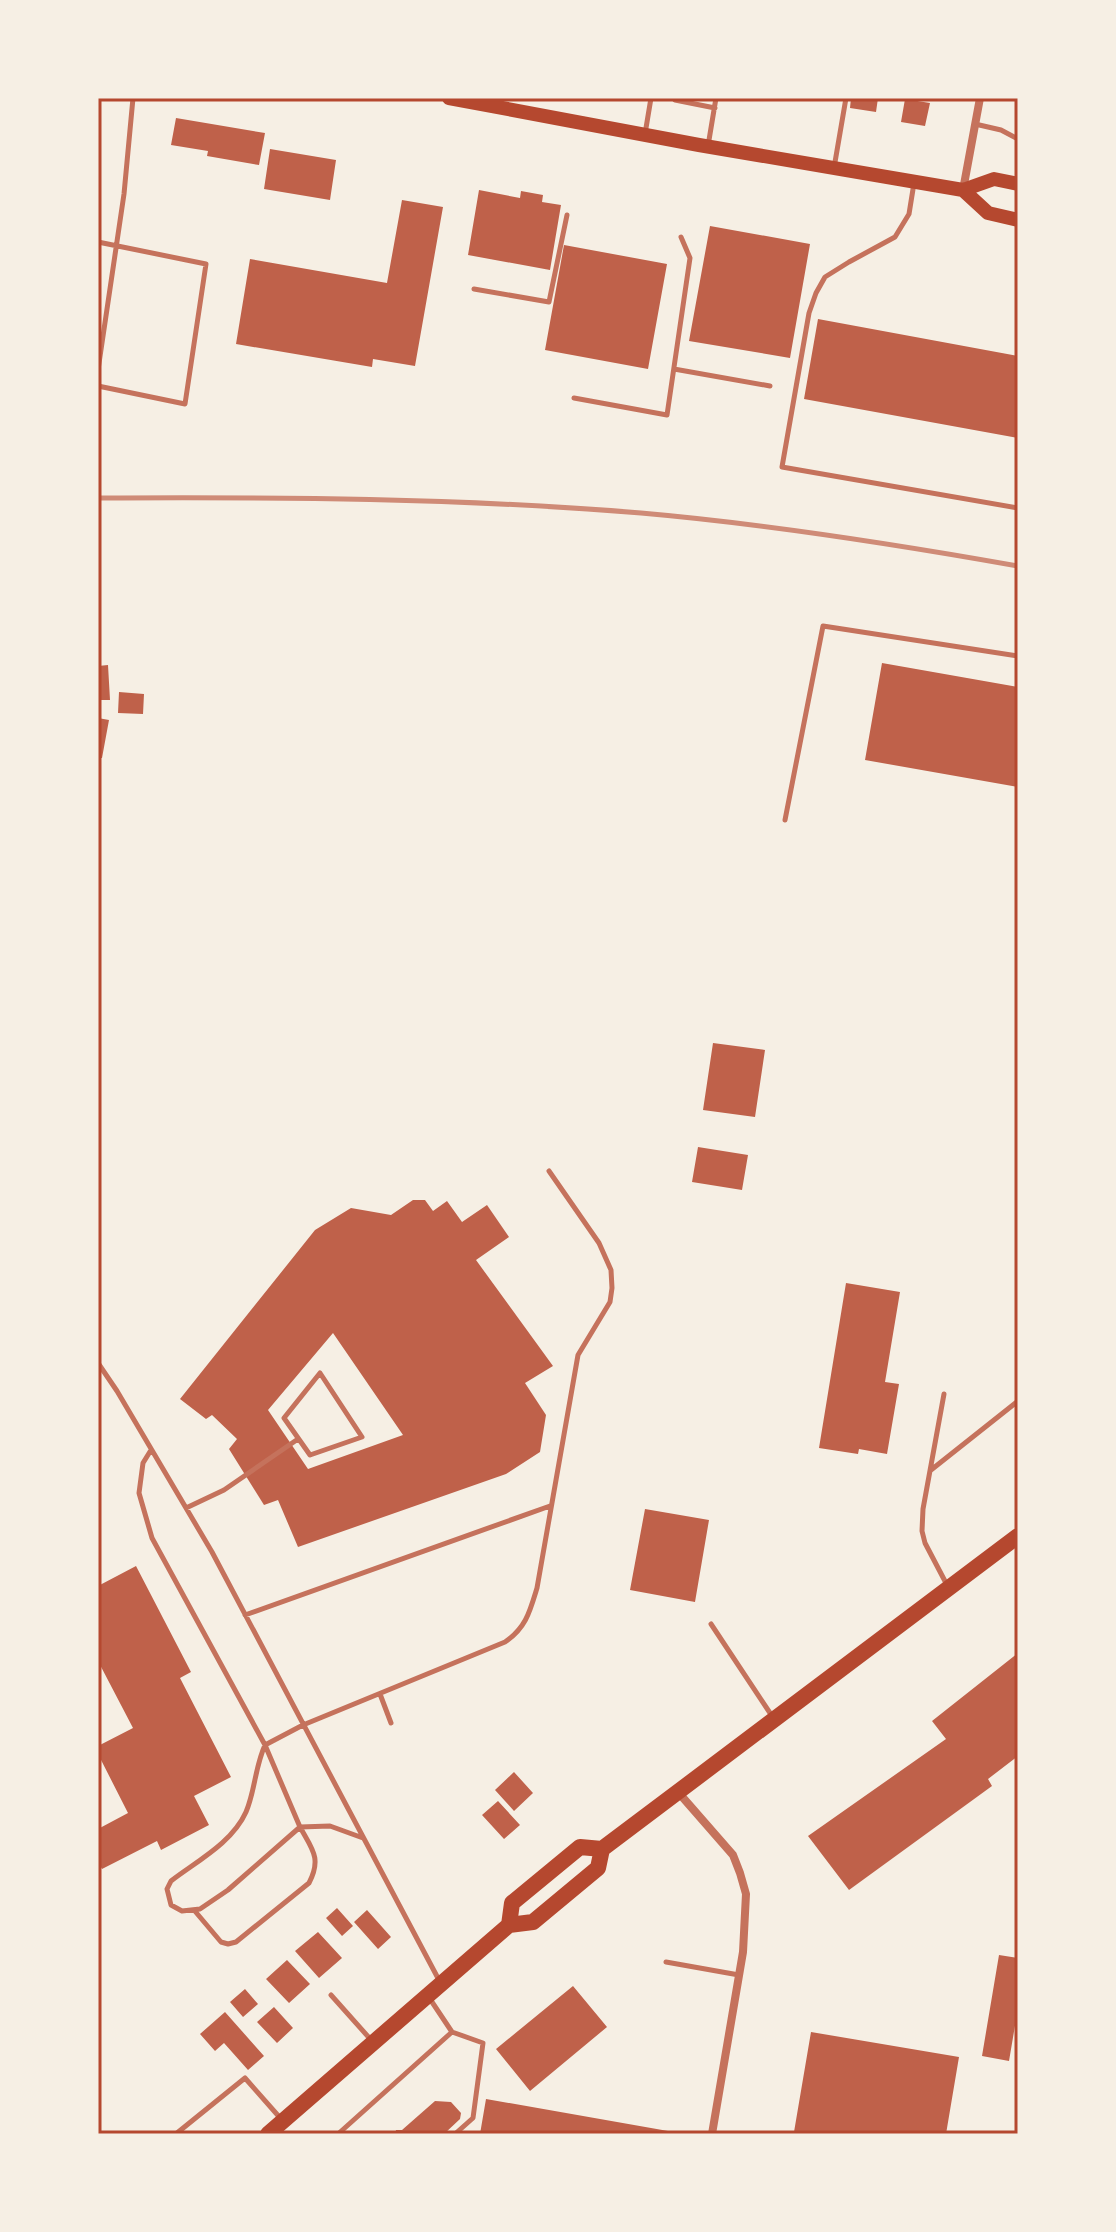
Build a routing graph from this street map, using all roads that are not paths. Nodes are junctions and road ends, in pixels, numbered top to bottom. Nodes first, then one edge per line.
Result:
1 (133, 98) edge
2 (449, 98) edge
3 (651, 98) edge
4 (716, 98) edge
5 (846, 98) edge
6 (980, 98) edge
7 (675, 100) dead end
8 (715, 108) junction
9 (975, 124) junction
10 (645, 135) junction
11 (1018, 139) edge
12 (708, 147) junction
13 (834, 169) junction
14 (914, 182) junction
15 (1018, 184) edge
16 (963, 190) junction
17 (567, 215) dead end
18 (1018, 220) edge
19 (681, 237) dead end
20 (98, 242) edge
21 (116, 246) junction
22 (474, 289) dead end
23 (674, 369) junction
24 (98, 370) edge
25 (98, 386) edge
26 (770, 386) dead end
27 (574, 398) dead end
28 (1018, 508) edge
29 (1018, 656) edge
30 (785, 820) dead end
31 (549, 1171) dead end
32 (98, 1363) edge
33 (944, 1394) dead end
34 (1018, 1401) edge
35 (298, 1439) junction
36 (151, 1450) junction
37 (930, 1471) junction
38 (551, 1505) junction
39 (186, 1508) junction
40 (1018, 1536) edge
41 (949, 1588) junction
42 (245, 1615) junction
43 (711, 1624) dead end
44 (380, 1694) junction
45 (773, 1719) junction
46 (391, 1723) dead end
47 (303, 1725) junction
48 (265, 1745) junction
49 (678, 1792) junction
50 (300, 1827) junction
51 (364, 1838) junction
52 (602, 1849) junction
53 (193, 1910) junction
54 (509, 1925) junction
55 (666, 1962) dead end
56 (739, 1975) junction
57 (441, 1983) junction
58 (331, 1995) dead end
59 (427, 1995) junction
60 (452, 2032) junction
61 (373, 2042) junction
62 (283, 2121) junction
63 (179, 2134) edge
64 (268, 2134) edge
65 (338, 2134) edge
66 (455, 2134) edge
67 (712, 2134) edge

1 - 21 lane
2 - 10 main road
3 - 10 lane
4 - 8 lane
5 - 13 lane
6 - 9 street
7 - 8 lane
8 - 12 lane
9 - 11 lane
9 - 16 street
10 - 12 main road
12 - 13 main road
13 - 14 main road
14 - 16 main road
14 - 28 lane
15 - 16 main road
16 - 18 main road
17 - 22 lane
19 - 23 lane
20 - 21 lane
21 - 24 lane
21 - 25 lane
23 - 26 lane
23 - 27 lane
29 - 30 lane
31 - 38 lane
32 - 36 lane
33 - 37 lane
34 - 37 lane
35 - 35 lane
35 - 39 lane
36 - 39 lane
36 - 48 lane
37 - 41 lane
38 - 42 lane
38 - 44 lane
39 - 42 lane
40 - 41 main road
41 - 45 main road
42 - 47 lane
43 - 45 lane
44 - 46 lane
44 - 47 lane
45 - 49 main road
47 - 48 lane
47 - 51 lane
48 - 50 lane
48 - 53 lane
49 - 52 main road
49 - 56 street
50 - 51 lane
50 - 53 lane
50 - 53 lane
51 - 57 lane
52 - 54 main road
52 - 54 main road
54 - 57 main road
55 - 56 lane
56 - 67 street
57 - 59 main road
58 - 61 lane
59 - 60 lane
59 - 61 main road
60 - 65 lane
60 - 66 lane
61 - 62 main road
62 - 63 lane
62 - 64 main road

